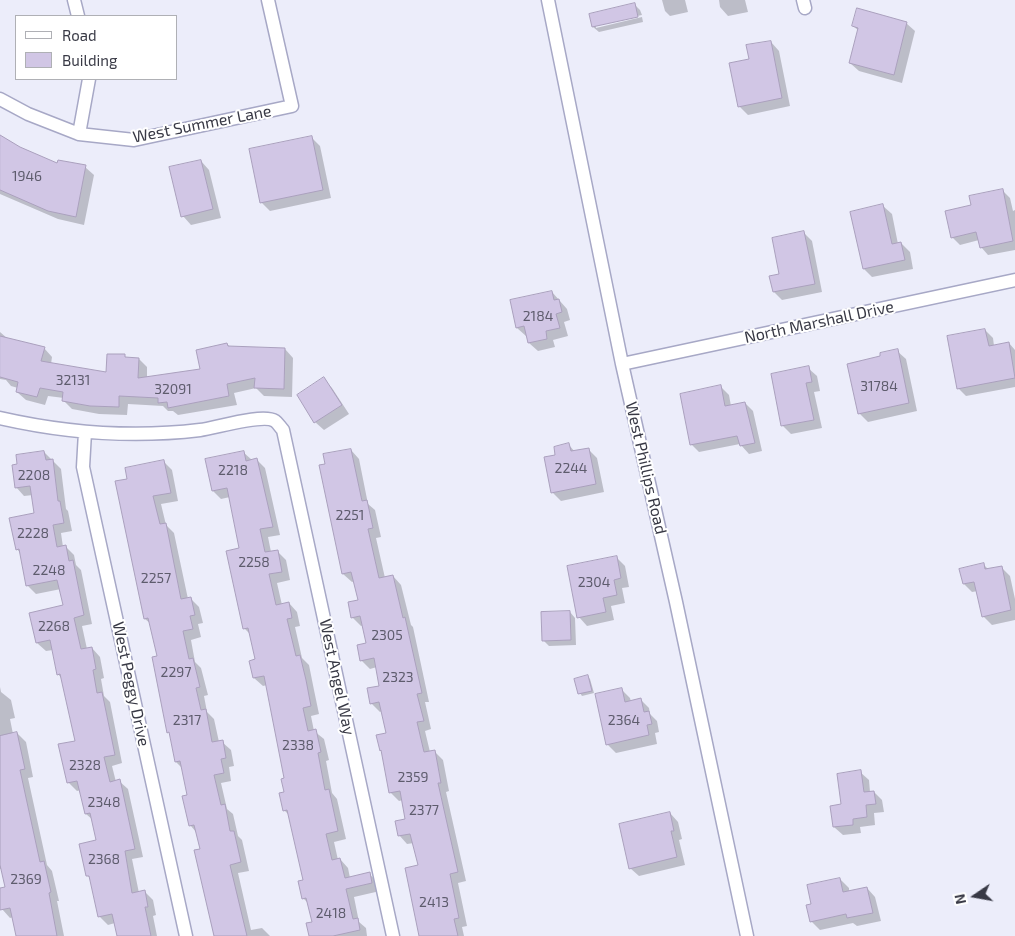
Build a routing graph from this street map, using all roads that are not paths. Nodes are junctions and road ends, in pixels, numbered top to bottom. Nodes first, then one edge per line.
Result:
1 (74, 0) edge
2 (268, 0) edge
3 (548, 0) edge
4 (78, 15) edge
5 (89, 80) edge
6 (0, 99) edge
7 (80, 134) junction
8 (1015, 280) edge
9 (622, 364) junction
10 (0, 418) edge
11 (85, 432) junction
12 (186, 936) edge
13 (393, 936) edge
14 (747, 936) edge

1 - 4 street
2 - 7 street, West Summer Lane
3 - 9 street, West Phillips Road
5 - 7 street
6 - 7 street, West Summer Lane
8 - 9 street, North Marshall Drive
9 - 14 street, West Phillips Road
10 - 11 street
11 - 12 street, West Peggy Drive
11 - 13 street, West Angel Way

